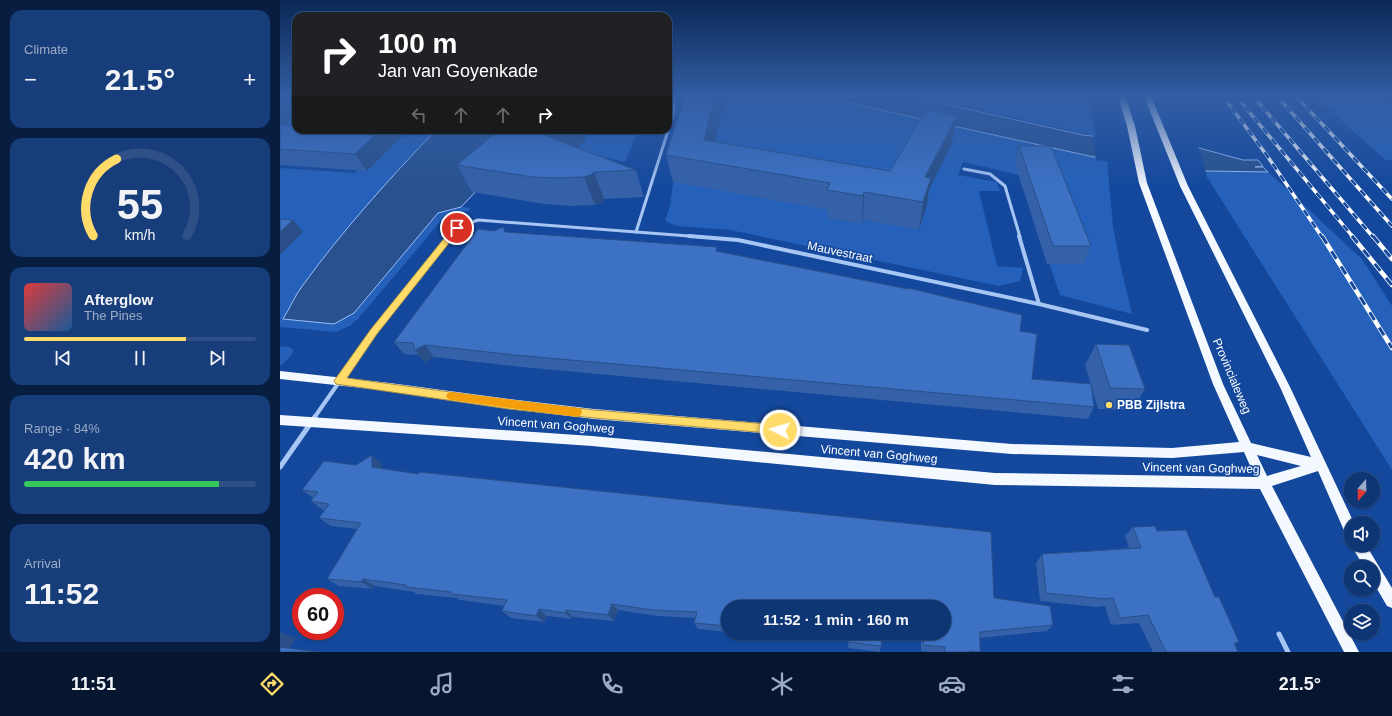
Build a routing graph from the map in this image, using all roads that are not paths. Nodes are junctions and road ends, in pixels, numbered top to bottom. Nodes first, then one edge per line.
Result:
1 (1131, 126) edge
2 (1161, 126) edge
3 (667, 134) edge
4 (964, 169) dead end
5 (636, 232) junction
6 (1039, 304) junction
7 (1147, 330) dead end
8 (280, 375) edge
9 (339, 381) junction
10 (280, 420) edge
11 (310, 423) junction
12 (1247, 447) junction
13 (1320, 465) junction
14 (280, 467) edge
15 (1264, 483) junction
16 (1344, 516) edge
17 (1380, 581) edge
18 (1392, 601) edge
19 (1279, 634) dead end
20 (1288, 652) edge
21 (1352, 652) edge

1 - 12 main road, Provincialeweg
2 - 13 main road
3 - 5 street
4 - 6 street
5 - 6 street, Mauvestraat
5 - 9 street, Mauvestraat
6 - 7 street, Mauvestraat
8 - 9 main road, Vincent van Goghweg
9 - 11 street
9 - 12 main road, Vincent van Goghweg
10 - 11 main road, Vincent van Goghweg
11 - 14 street
11 - 15 main road, Vincent van Goghweg
12 - 13 main road, Vincent van Goghweg
12 - 15 main road, Provincialeweg
13 - 15 main road, Vincent van Goghweg
13 - 16 main road
15 - 21 main road, Provincialeweg
17 - 18 main road
19 - 20 street

